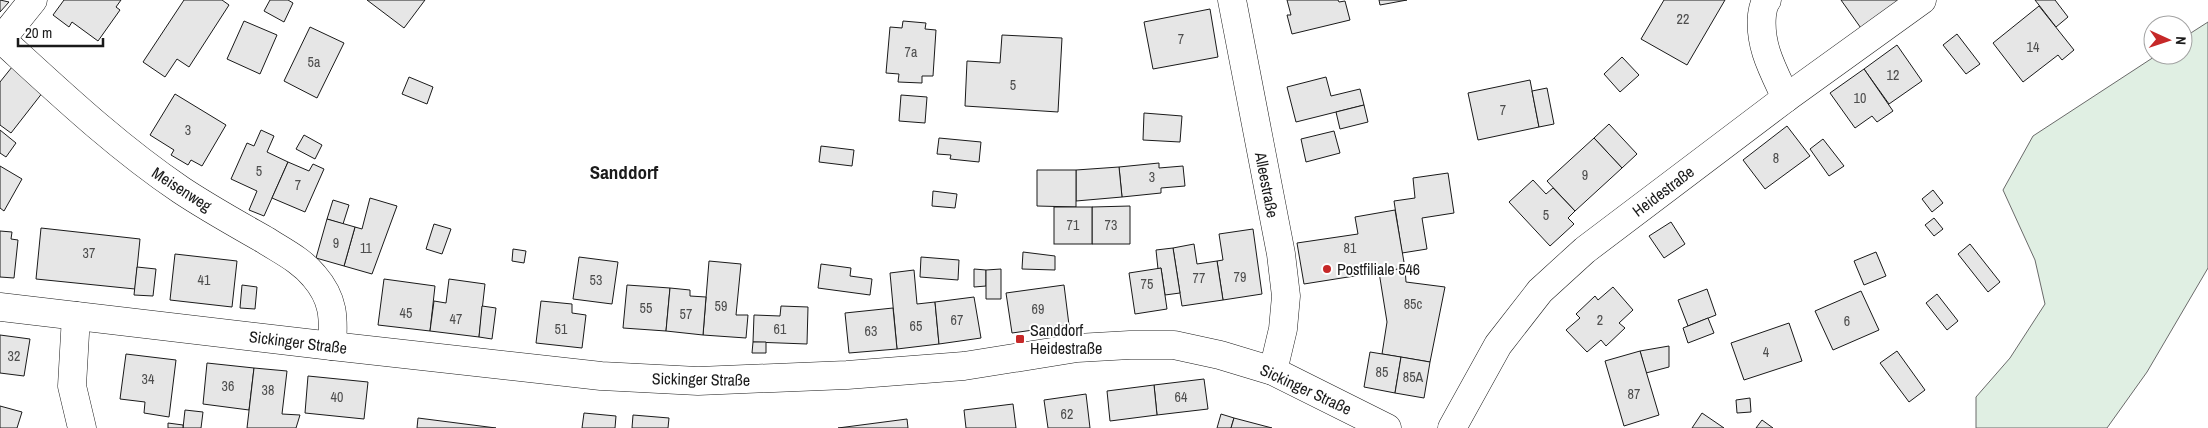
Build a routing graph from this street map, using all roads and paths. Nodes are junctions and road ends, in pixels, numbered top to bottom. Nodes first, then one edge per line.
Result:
1 (33, 0) edge
2 (1232, 0) edge
3 (1767, 0) edge
4 (1922, 0) edge
5 (1, 40) edge
6 (1786, 98) junction
7 (0, 307) edge
8 (76, 316) junction
9 (332, 346) junction
10 (1273, 371) junction
11 (82, 428) edge
12 (1387, 428) edge
13 (1452, 428) edge

1 - 5 street
2 - 10 street, Alleestraße
3 - 6 street
4 - 6 street, Heidestraße
5 - 9 street, Meisenweg
6 - 13 street, Heidestraße
7 - 8 street, Sickinger Straße
8 - 9 street, Sickinger Straße
8 - 11 street
9 - 10 street, Sickinger Straße
10 - 12 street, Sickinger Straße

